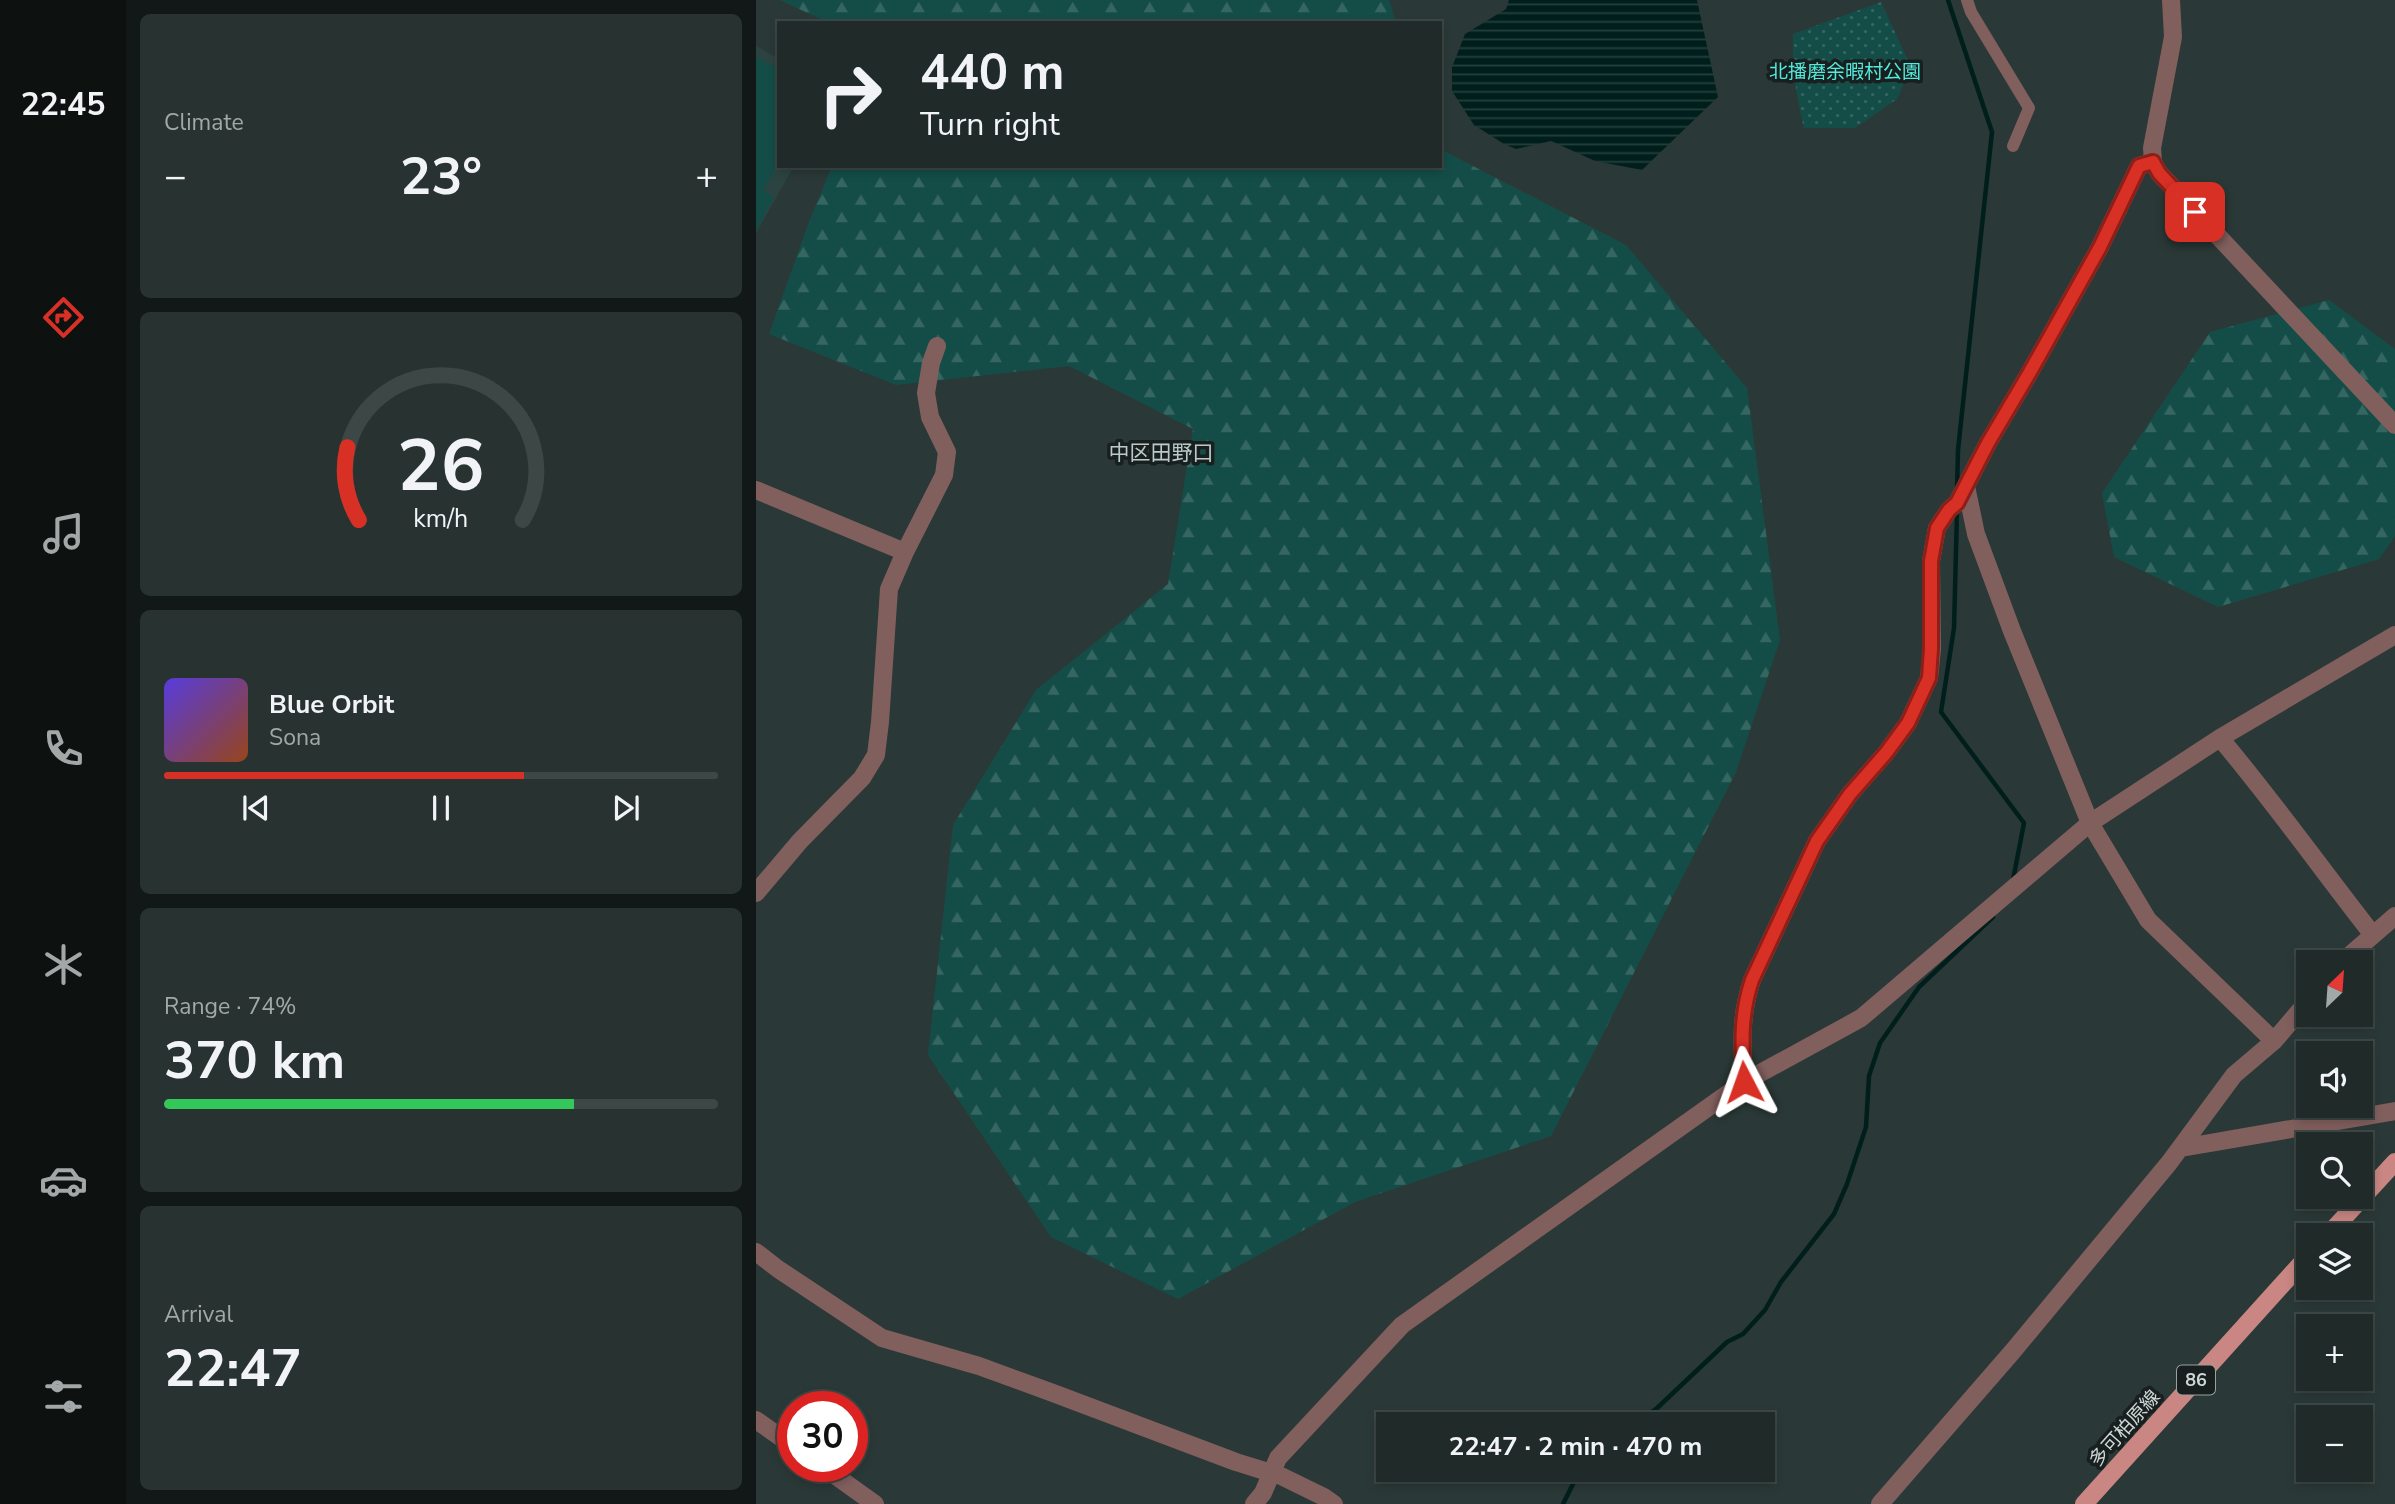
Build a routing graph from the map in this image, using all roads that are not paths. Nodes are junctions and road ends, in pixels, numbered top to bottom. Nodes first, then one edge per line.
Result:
1 (1967, 0) edge
2 (2171, 0) edge
3 (2013, 146) dead end
4 (2153, 162) junction
5 (937, 345) dead end
6 (2395, 425) edge
7 (1966, 486) junction
8 (756, 490) edge
9 (905, 552) junction
10 (2395, 635) edge
11 (2220, 738) junction
12 (2090, 823) junction
13 (756, 893) edge
14 (2395, 916) edge
15 (2373, 935) junction
16 (2356, 950) edge
17 (2296, 1015) edge
18 (2274, 1041) junction
19 (1744, 1082) junction
20 (2395, 1111) edge
21 (2182, 1148) junction
22 (2395, 1162) edge
23 (2339, 1223) edge
24 (756, 1252) edge
25 (2296, 1269) edge
26 (756, 1420) edge
27 (777, 1435) edge
28 (1272, 1474) junction
29 (844, 1482) edge
30 (875, 1504) edge
31 (1254, 1504) edge
32 (1334, 1504) edge
33 (1880, 1504) edge
34 (2084, 1504) edge

1 - 3 street
2 - 4 street
4 - 6 street
4 - 7 street
5 - 9 street
7 - 12 street
7 - 19 street
8 - 9 street
9 - 13 street
10 - 11 street
11 - 12 street
11 - 15 street
12 - 18 street
12 - 19 street
14 - 15 street
15 - 16 street
17 - 18 street
18 - 21 street
19 - 28 street
20 - 21 street
21 - 33 street
22 - 23 main road
24 - 28 street
25 - 34 main road, 多可柏原線 / 86
26 - 27 street
28 - 31 street
28 - 32 street
29 - 30 street

